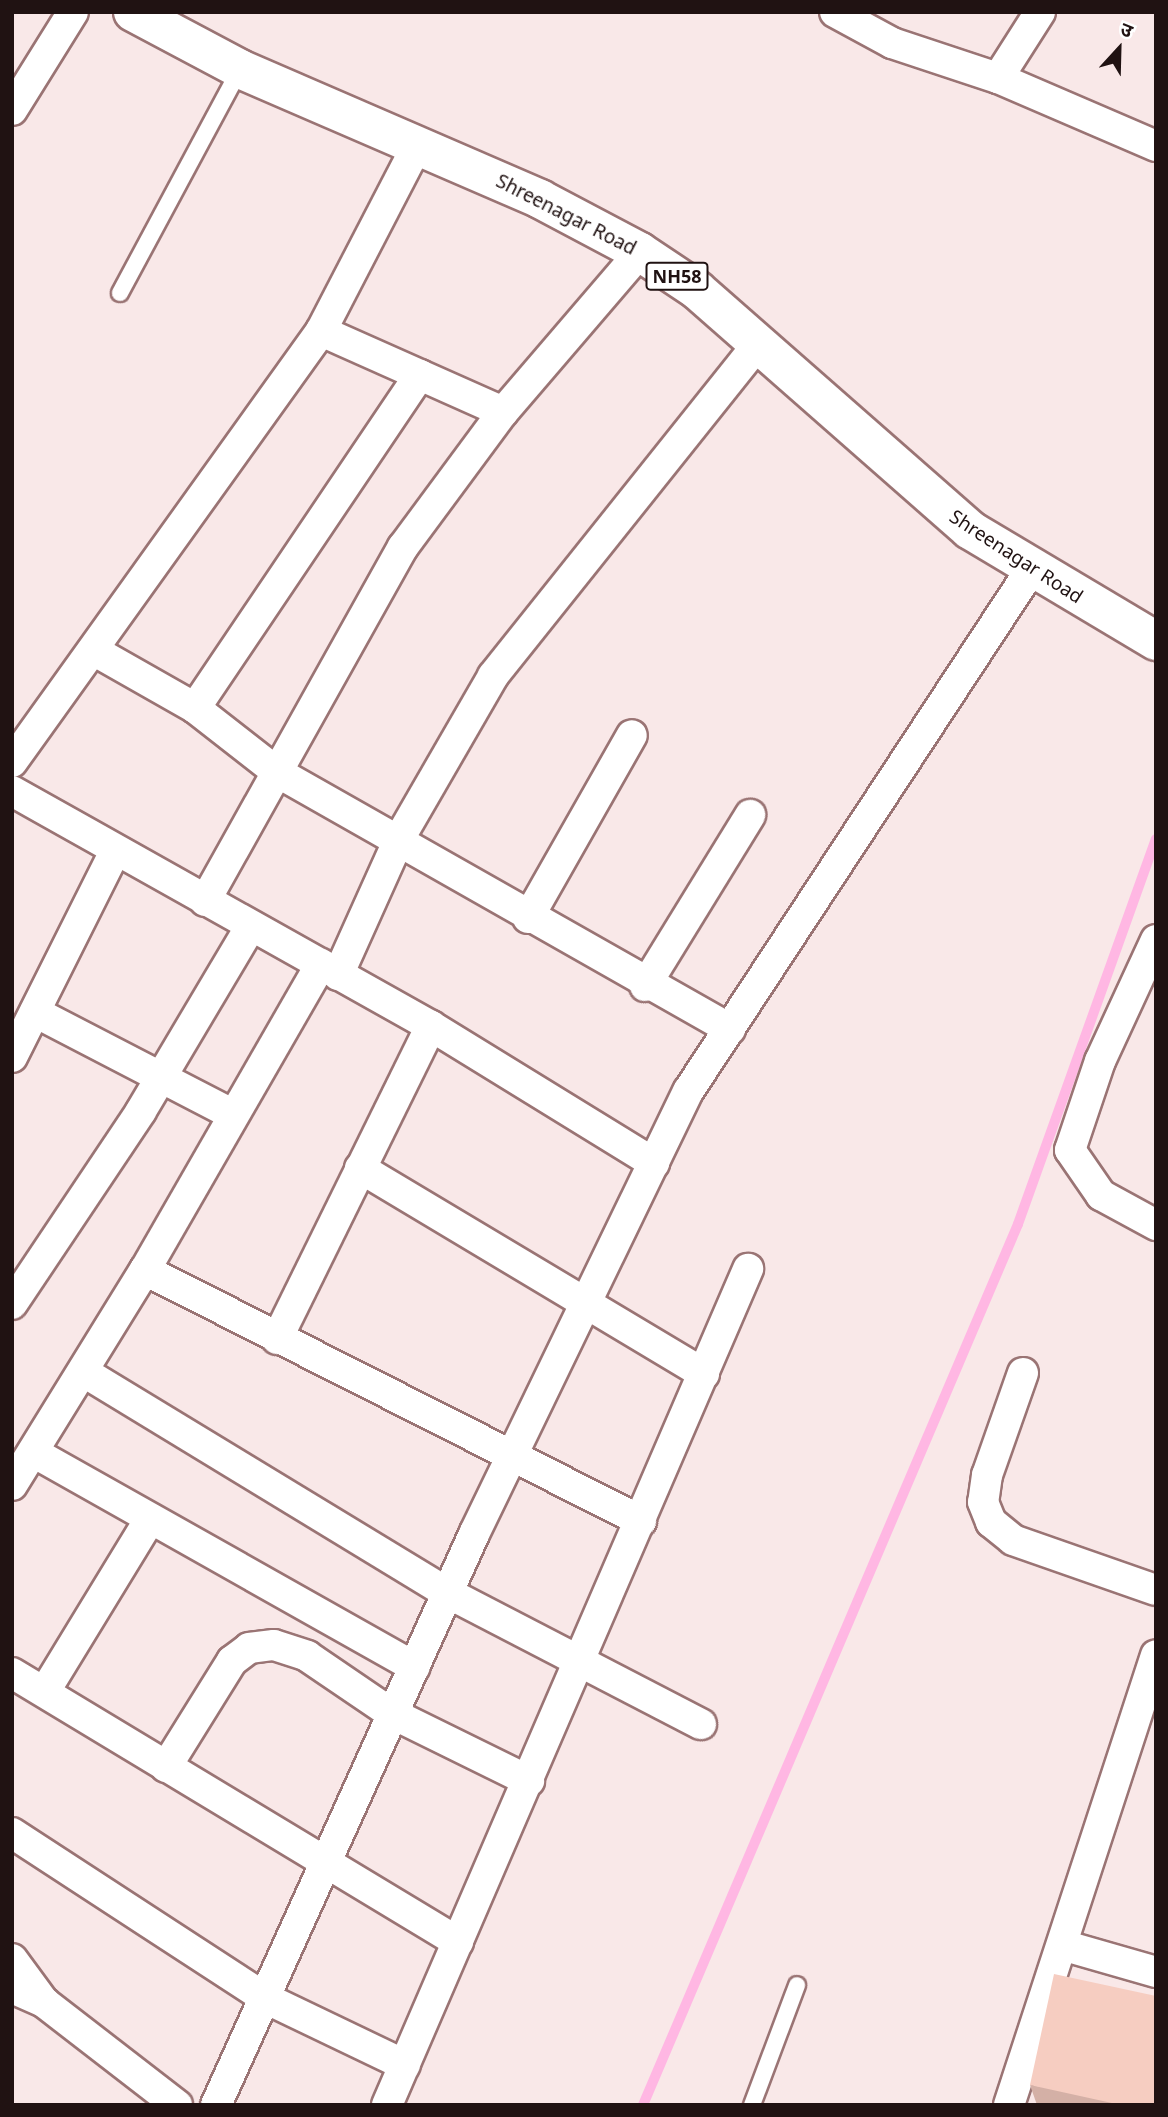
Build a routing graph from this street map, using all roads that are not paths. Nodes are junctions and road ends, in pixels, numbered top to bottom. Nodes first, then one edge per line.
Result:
1 (73, 12) edge
2 (133, 12) edge
3 (835, 12) edge
4 (1040, 12) edge
5 (240, 69) junction
6 (998, 78) junction
7 (12, 110) edge
8 (418, 144) junction
9 (1156, 146) edge
10 (640, 252) junction
11 (120, 293) dead end
12 (321, 331) junction
13 (759, 343) junction
14 (420, 375) junction
15 (503, 412) junction
16 (1030, 571) junction
17 (1155, 638) edge
18 (93, 650) junction
19 (195, 708) junction
20 (632, 735) dead end
21 (12, 762) edge
22 (277, 772) junction
23 (12, 791) edge
24 (750, 815) dead end
25 (399, 839) junction
26 (114, 853) junction
27 (205, 901) junction
28 (528, 918) junction
29 (249, 929) junction
30 (1156, 940) edge
31 (329, 970) junction
32 (645, 986) junction
33 (34, 1012) junction
34 (431, 1026) junction
35 (730, 1029) junction
36 (12, 1057) edge
37 (161, 1076) junction
38 (232, 1114) junction
39 (654, 1163) junction
40 (360, 1168) junction
41 (1156, 1225) edge
42 (747, 1269) dead end
43 (145, 1270) junction
44 (12, 1304) edge
45 (585, 1304) junction
46 (277, 1339) junction
47 (84, 1372) junction
48 (1023, 1373) dead end
49 (704, 1374) junction
50 (33, 1452) junction
51 (512, 1454) junction
52 (12, 1485) edge
53 (150, 1519) junction
54 (642, 1521) junction
55 (1156, 1590) edge
56 (448, 1593) junction
57 (1156, 1655) edge
58 (581, 1662) junction
59 (415, 1667) junction
60 (12, 1673) edge
61 (45, 1691) junction
62 (391, 1713) junction
63 (701, 1724) dead end
64 (1145, 1725) edge
65 (166, 1767) junction
66 (529, 1782) junction
67 (12, 1833) edge
68 (325, 1866) junction
69 (458, 1942) junction
70 (1062, 1945) junction
71 (12, 1959) edge
72 (1156, 1972) edge
73 (797, 1985) dead end
74 (12, 1988) edge
75 (265, 1998) junction
76 (45, 2003) junction
77 (405, 2065) junction
78 (177, 2105) edge
79 (216, 2105) edge
80 (387, 2105) edge
81 (752, 2105) edge
82 (1009, 2105) edge

1 - 7 street
2 - 5 highway, Shreenagar Road / NH58
3 - 6 street
4 - 6 street
5 - 8 highway, Shreenagar Road / NH58
5 - 11 lane
6 - 9 street
8 - 10 highway, Shreenagar Road / NH58
8 - 12 street
10 - 13 highway, Shreenagar Road / NH58
10 - 15 street
12 - 14 street
12 - 18 street
13 - 16 highway, Shreenagar Road / NH58
13 - 25 street
14 - 15 street
14 - 19 street
15 - 22 street
16 - 17 highway, Shreenagar Road / NH58
16 - 35 street
18 - 19 street
18 - 21 street
19 - 22 street
20 - 28 street
22 - 25 street
22 - 27 street
23 - 26 street
24 - 32 street
25 - 28 street
25 - 31 street
26 - 27 street
26 - 33 street
27 - 29 street
28 - 32 street
29 - 31 street
29 - 37 street
30 - 41 street
31 - 34 street
31 - 38 street
32 - 35 street
33 - 36 street
33 - 37 street
34 - 39 street
34 - 40 street
35 - 39 street
37 - 38 street
37 - 44 street
38 - 43 street
39 - 45 street
40 - 45 street
40 - 46 street
42 - 49 street
43 - 46 street
43 - 47 street
45 - 49 street
45 - 51 street
46 - 51 street
47 - 50 street
47 - 56 street
48 - 55 street
49 - 54 street
50 - 52 street
50 - 53 street
51 - 54 street
51 - 56 street
53 - 59 street
53 - 61 street
54 - 58 street
56 - 58 street
56 - 59 street
57 - 64 street
58 - 63 street
58 - 66 street
59 - 62 street
60 - 61 street
61 - 65 street
62 - 65 street
62 - 66 street
62 - 68 street
64 - 70 street
65 - 68 street
66 - 69 street
67 - 75 street
68 - 69 street
68 - 75 street
69 - 77 street
70 - 72 street
70 - 82 street
71 - 76 street
73 - 81 lane
74 - 76 street
75 - 77 street
75 - 79 street
76 - 78 street
77 - 80 street

